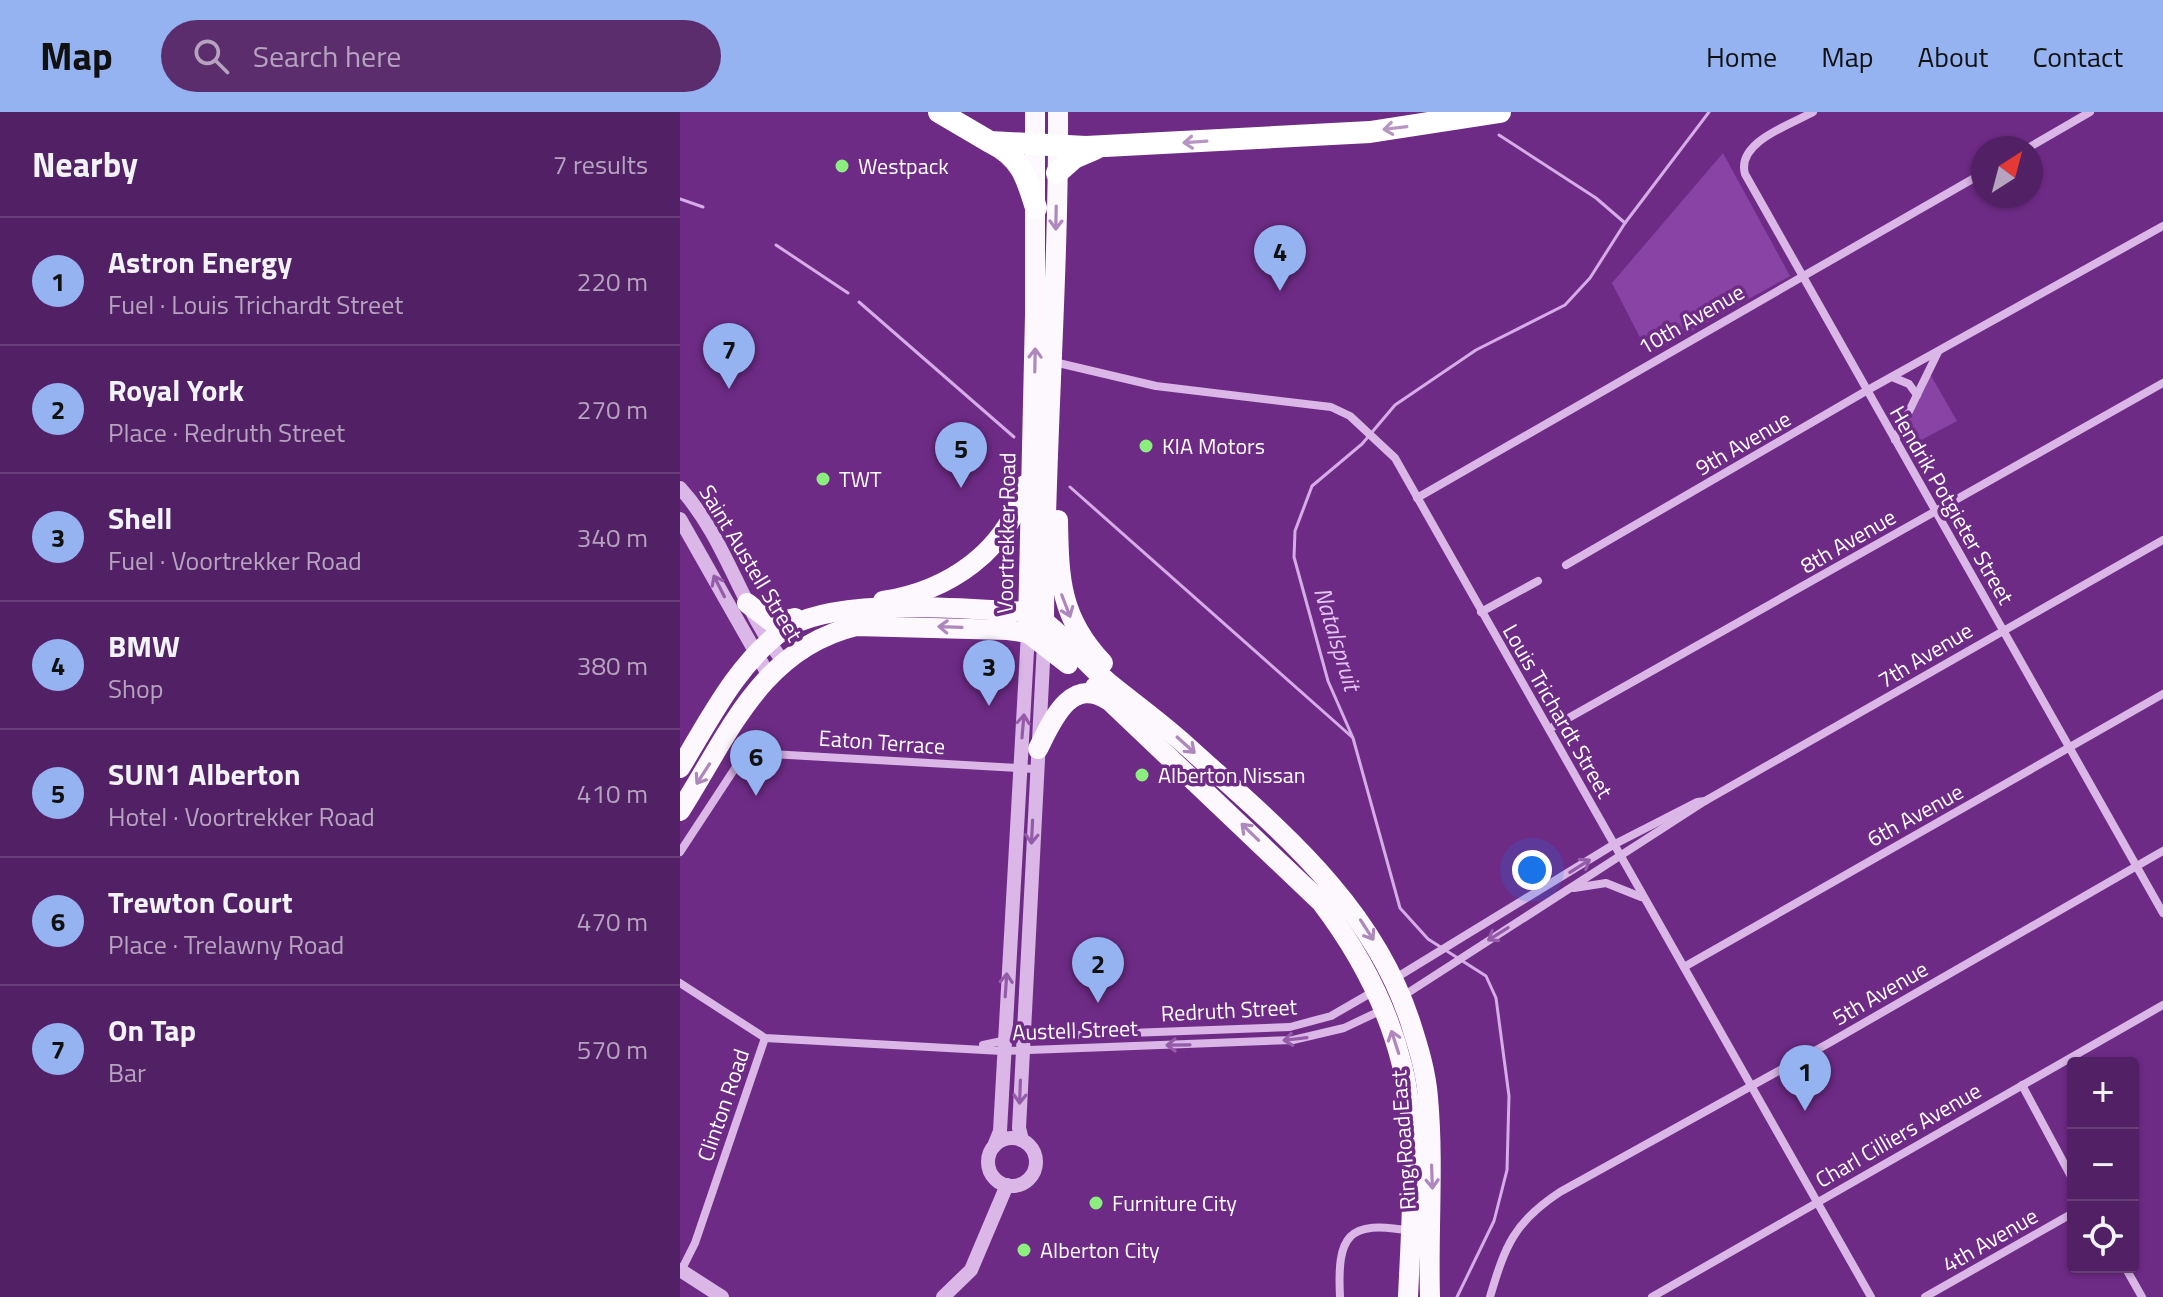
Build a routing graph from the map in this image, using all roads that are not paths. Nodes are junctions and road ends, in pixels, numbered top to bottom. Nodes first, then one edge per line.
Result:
1 (939, 112) edge
2 (1035, 112) edge
3 (1058, 112) edge
4 (1500, 112) edge
5 (1813, 112) edge
6 (2090, 112) edge
7 (2043, 139) edge
8 (990, 142) junction
9 (1047, 146) junction
10 (1104, 146) junction
11 (1057, 173) junction
12 (1971, 180) edge
13 (1036, 208) junction
14 (2163, 226) edge
15 (1804, 275) junction
16 (1938, 352) junction
17 (1054, 365) junction
18 (1892, 377) junction
19 (2163, 383) edge
20 (1866, 391) junction
21 (1917, 395) junction
22 (1895, 440) junction
23 (1031, 470) junction
24 (680, 488) edge
25 (1052, 494) junction
26 (1417, 498) junction
27 (1936, 512) junction
28 (680, 519) edge
29 (2163, 540) edge
30 (1566, 565) dead end
31 (1538, 581) dead end
32 (747, 603) junction
33 (851, 608) junction
34 (1481, 612) junction
35 (818, 613) junction
36 (1036, 615) junction
37 (2002, 630) junction
38 (1036, 638) junction
39 (763, 648) junction
40 (776, 667) junction
41 (2163, 694) edge
42 (1115, 705) junction
43 (1153, 715) junction
44 (1549, 729) junction
45 (2068, 747) junction
46 (1037, 759) junction
47 (680, 768) edge
48 (1020, 769) junction
49 (1705, 801) junction
50 (680, 811) edge
51 (1613, 845) junction
52 (2163, 851) edge
53 (680, 852) edge
54 (1620, 856) junction
55 (2137, 866) junction
56 (1567, 891) junction
57 (1645, 900) junction
58 (1028, 910) junction
59 (1011, 911) junction
60 (2163, 913) edge
61 (1684, 967) junction
62 (680, 983) edge
63 (1398, 988) junction
64 (1380, 999) junction
65 (2163, 1005) edge
66 (765, 1038) junction
67 (1021, 1043) junction
68 (1002, 1044) junction
69 (1751, 1085) junction
70 (2022, 1085) junction
71 (1022, 1140) junction
72 (994, 1146) junction
73 (2067, 1169) edge
74 (1007, 1185) junction
75 (1816, 1203) junction
76 (2067, 1216) edge
77 (1411, 1231) junction
78 (1432, 1232) junction
79 (680, 1271) edge
80 (2128, 1273) edge
81 (1430, 1292) edge
82 (722, 1297) edge
83 (943, 1297) edge
84 (1340, 1297) edge
85 (1408, 1297) edge
86 (1490, 1297) edge
87 (1652, 1297) edge
88 (1871, 1297) edge
89 (1925, 1297) edge
90 (2142, 1297) edge

1 - 8 highway
2 - 9 main road, Voortrekker Road
3 - 9 main road, Voortrekker Road
4 -> 10 highway
5 - 15 street, Hendrik Potgieter Street
6 - 7 street
8 - 9 highway
8 - 13 highway
9 - 10 highway
9 - 11 main road, Voortrekker Road
9 - 13 main road, Voortrekker Road
10 - 11 highway
11 -> 17 main road, Voortrekker Road
12 - 15 street, 10th Avenue
23 -> 13 main road, Voortrekker Road
14 - 16 street, 9th Avenue
15 - 20 street, Hendrik Potgieter Street
15 - 26 street, 10th Avenue
16 - 18 street, 9th Avenue
16 - 21 street
17 - 25 main road, Voortrekker Road
17 - 26 street, Louis Trichardt Street
18 - 20 street, 9th Avenue
18 - 21 street
19 - 27 street, 8th Avenue
20 - 22 street, Hendrik Potgieter Street
20 - 30 street, 9th Avenue
21 - 22 street
22 - 27 street, Hendrik Potgieter Street
23 - 33 main road
23 - 36 main road, Voortrekker Road
24 - 32 street, Saint Austell Street
25 - 36 main road, Voortrekker Road
25 -> 43 main road
26 - 34 street, Louis Trichardt Street
27 - 37 street, Hendrik Potgieter Street
27 - 44 street, 8th Avenue
39 -> 28 street, Saint Austell Street
29 - 37 street, 7th Avenue
31 - 34 street
32 - 35 main road
32 - 39 street, Saint Austell Street
33 - 35 main road
33 - 36 main road
34 - 44 street, Louis Trichardt Street
35 - 39 main road
36 - 38 main road, Voortrekker Road
36 - 43 main road, Ring Road East
37 - 45 street, Hendrik Potgieter Street
37 - 49 street, 7th Avenue
38 -> 40 main road
38 - 42 main road, Ring Road East
38 - 46 street, Voortrekker Road
48 -> 38 street, Voortrekker Road
39 - 40 street, Saint Austell Street
39 - 47 main road
40 -> 50 main road
41 - 45 street, 6th Avenue
42 - 46 main road
64 -> 42 main road, Ring Road East
43 -> 63 main road, Ring Road East
44 - 51 street, Louis Trichardt Street
45 - 55 street, Hendrik Potgieter Street
45 - 61 street, 6th Avenue
46 - 48 street, Eaton Terrace
46 -> 58 street, Voortrekker Road
48 - 53 street, Eaton Terrace
48 - 59 street, Voortrekker Road
49 - 51 street, 7th Avenue
49 - 54 street, 7th Avenue
51 - 54 street, Louis Trichardt Street
63 -> 51 street, 7th Avenue
52 - 55 street, 5th Avenue
54 - 56 street, 7th Avenue
54 - 57 street, Louis Trichardt Street
55 - 60 street, Hendrik Potgieter Street
55 - 69 street, 5th Avenue
56 - 57 street
56 -> 63 street, 7th Avenue
57 - 61 street, Louis Trichardt Street
58 - 59 street
58 - 67 street, Voortrekker Road
68 -> 59 street, Voortrekker Road
61 - 69 street, Louis Trichardt Street
62 - 66 street
63 - 64 street
63 - 64 street
63 -> 78 main road, Ring Road East
64 - 67 street, Redruth Street
64 -> 67 street, Austell Street
77 -> 64 main road, Ring Road East
65 - 70 street, Charl Cilliers Avenue
66 - 68 street
66 - 79 street, Clinton Road
67 - 68 street, Austell Street
67 -> 71 street, Voortrekker Road
68 - 72 street, Voortrekker Road
69 - 75 street, Louis Trichardt Street
69 - 86 street, 5th Avenue
70 - 73 street
70 - 75 street, Charl Cilliers Avenue
71 - 72 street
71 - 74 street
72 - 74 street
74 - 83 street
75 - 87 street, Charl Cilliers Avenue
75 - 88 street, Louis Trichardt Street
76 - 89 street, 4th Avenue
77 - 78 street
77 - 84 street
77 - 85 main road, Ring Road East
78 - 81 main road, Ring Road East
79 - 82 street
80 - 90 street

